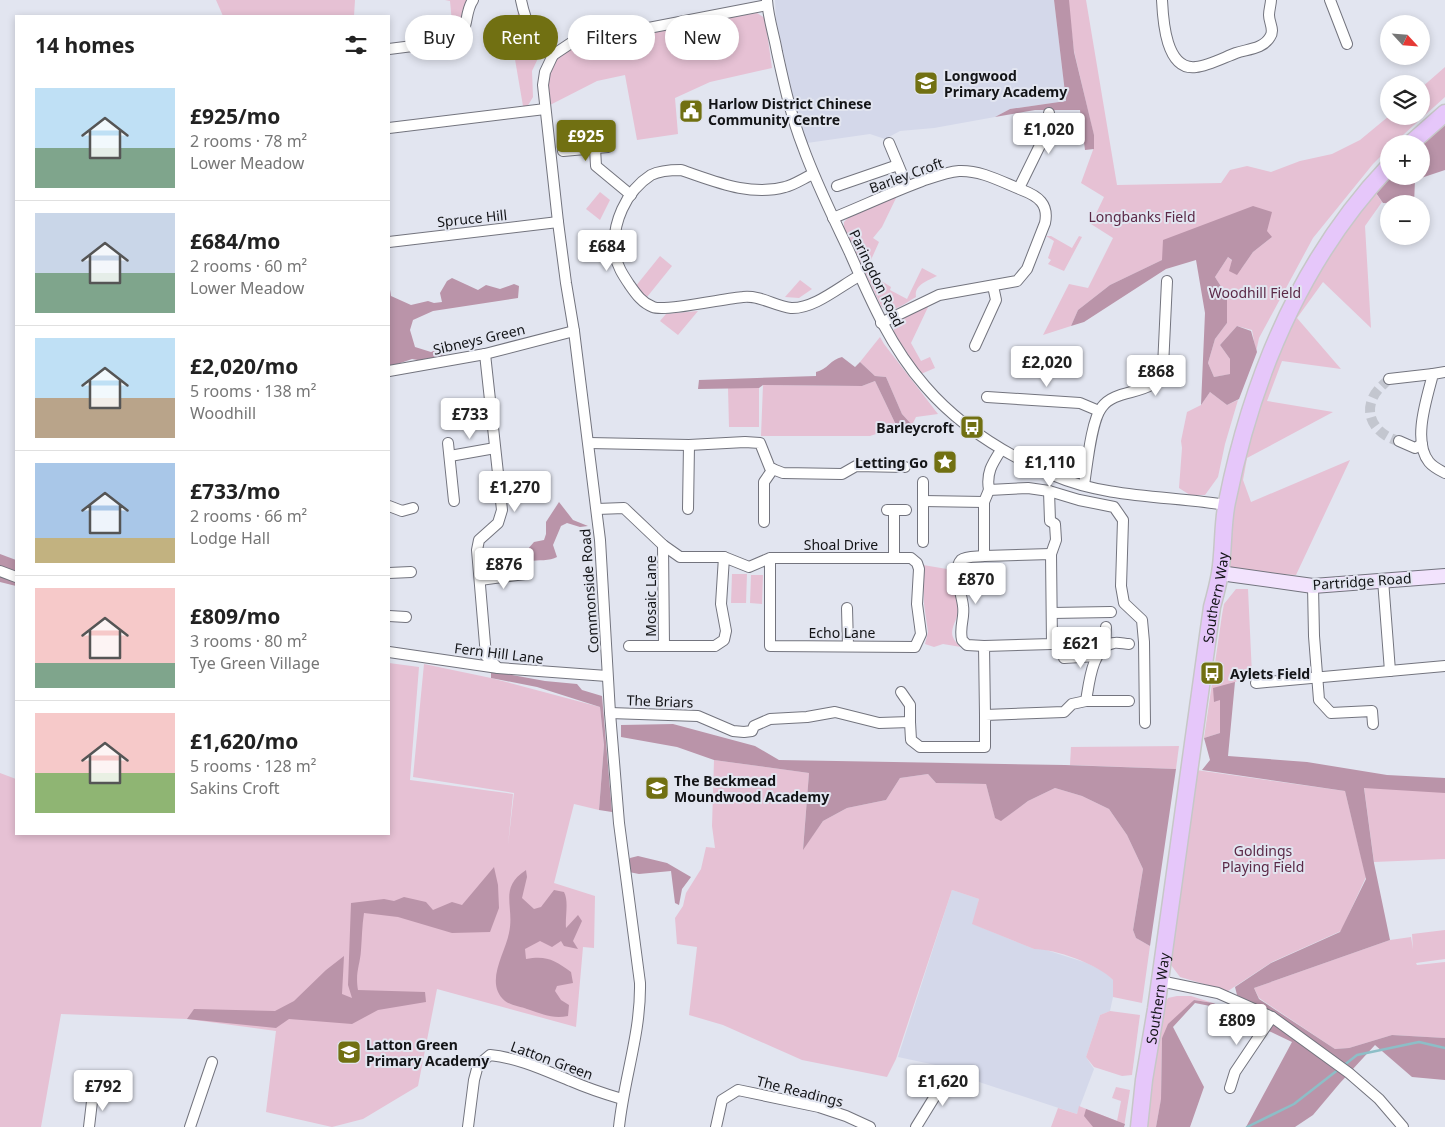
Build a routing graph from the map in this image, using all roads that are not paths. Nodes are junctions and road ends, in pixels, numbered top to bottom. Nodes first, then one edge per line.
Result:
1 (474, 0) edge
2 (521, 0) edge
3 (1162, 0) edge
4 (1272, 0) edge
5 (1330, 0) edge
6 (767, 2) edge
7 (524, 15) edge
8 (1347, 44) dead end
9 (390, 49) edge
10 (558, 51) edge
11 (550, 60) edge
12 (545, 109) junction
13 (1049, 113) dead end
14 (1445, 113) edge
15 (390, 128) edge
16 (1420, 135) edge
17 (889, 143) dead end
18 (608, 147) dead end
19 (595, 148) junction
20 (562, 151) dead end
21 (898, 165) junction
22 (813, 174) junction
23 (1380, 175) edge
24 (837, 186) dead end
25 (907, 186) junction
26 (1019, 188) junction
27 (631, 195) junction
28 (833, 218) junction
29 (558, 222) junction
30 (390, 242) edge
31 (858, 276) junction
32 (1168, 281) dead end
33 (993, 286) junction
34 (882, 323) junction
35 (574, 331) junction
36 (974, 346) dead end
37 (485, 354) junction
38 (390, 371) edge
39 (1445, 372) edge
40 (1433, 374) junction
41 (1389, 379) tunnel mouth
42 (987, 397) dead end
43 (1099, 411) junction
44 (1399, 442) tunnel mouth
45 (448, 443) dead end
46 (588, 443) junction
47 (1422, 444) junction
48 (689, 445) junction
49 (495, 448) junction
50 (1000, 450) junction
51 (450, 456) junction
52 (905, 466) dead end
53 (773, 469) junction
54 (1445, 473) edge
55 (923, 482) dead end
56 (1084, 486) junction
57 (989, 490) junction
58 (1049, 491) junction
59 (454, 501) dead end
60 (923, 501) junction
61 (984, 502) junction
62 (1226, 505) junction
63 (390, 506) edge
64 (413, 508) dead end
65 (597, 509) junction
66 (688, 509) dead end
67 (906, 510) dead end
68 (764, 522) dead end
69 (923, 542) dead end
70 (664, 545) junction
71 (1051, 554) junction
72 (984, 556) junction
73 (724, 557) junction
74 (770, 558) junction
75 (894, 558) junction
76 (0, 571) edge
77 (411, 572) dead end
78 (390, 573) edge
79 (1220, 573) junction
80 (525, 574) dead end
81 (1445, 576) edge
82 (15, 577) edge
83 (480, 580) junction
84 (1383, 580) junction
85 (1313, 586) junction
86 (847, 608) dead end
87 (1111, 612) dead end
88 (1052, 613) junction
89 (390, 616) edge
90 (406, 617) dead end
91 (1106, 627) dead end
92 (1130, 644) dead end
93 (629, 646) dead end
94 (664, 646) junction
95 (848, 646) junction
96 (984, 646) junction
97 (915, 647) joint
98 (1105, 647) junction
99 (390, 652) edge
100 (1097, 656) junction
101 (1064, 658) dead end
102 (1445, 666) edge
103 (498, 668) junction
104 (1390, 670) junction
105 (607, 676) junction
106 (1318, 677) junction
107 (1256, 683) dead end
108 (901, 692) dead end
109 (1086, 701) junction
110 (1129, 702) dead end
111 (610, 713) junction
112 (985, 715) junction
113 (910, 722) junction
114 (1145, 723) dead end
115 (1374, 724) dead end
116 (1160, 981) junction
117 (1272, 1018) junction
118 (212, 1062) dead end
119 (948, 1075) dead end
120 (1230, 1088) dead end
121 (93, 1093) dead end
122 (622, 1099) junction
123 (89, 1127) edge
124 (190, 1127) edge
125 (468, 1127) edge
126 (619, 1127) edge
127 (716, 1127) edge
128 (870, 1127) edge
129 (916, 1127) edge
130 (1139, 1127) edge
131 (1403, 1127) edge

1 - 9 street
2 - 7 street
3 - 4 street
5 - 8 street
6 - 10 street
6 - 22 street, Paringdon Road
11 - 12 street, Commonside Road
12 - 15 street
12 - 29 street, Commonside Road
13 - 26 street
14 - 16 main road
17 - 21 street
18 - 19 street
19 - 20 street
19 - 27 street
21 - 24 street, Barley Croft
21 - 25 street
22 - 27 street
22 - 28 street, Paringdon Road
23 - 62 main road, Southern Way
25 - 26 street, Barley Croft
25 - 28 street, Barley Croft
26 - 33 street, Barley Croft
27 - 31 street
28 - 31 street, Paringdon Road
29 - 30 street, Spruce Hill
29 - 35 street, Commonside Road
31 - 34 street, Paringdon Road
32 - 43 street
33 - 34 street, Barley Croft
33 - 36 street
34 - 50 street, Paringdon Road
35 - 37 street, Sibneys Green
35 - 46 street, Commonside Road
37 - 38 street, Sibneys Green
37 - 49 street
39 - 40 street
40 - 41 street
40 - 47 street
42 - 43 street
43 - 56 street
44 - 47 street
45 - 51 street
46 - 48 street
46 - 65 street, Commonside Road
47 - 54 street
48 - 53 street
48 - 66 street
49 - 51 street
49 - 83 street
50 - 56 street, Paringdon Road
50 - 57 street
51 - 59 street
52 - 53 street
53 - 68 street
55 - 60 street
56 - 62 street, Paringdon Road
57 - 58 street
57 - 61 street
58 - 71 street
58 - 114 street
60 - 61 street
60 - 69 street
61 - 72 street
62 - 79 main road, Southern Way
63 - 64 street
65 - 70 street
65 - 105 street, Commonside Road
67 - 75 street
70 - 73 street
70 - 94 street, Mosaic Lane
71 - 72 street
71 - 88 street
72 - 96 street
73 - 74 street
73 - 94 street
74 - 75 street, Shoal Drive
74 - 95 street, Echo Lane
75 - 97 street, Shoal Drive
76 - 82 street
77 - 78 street
79 - 85 street, Partridge Road
79 - 116 main road, Southern Way
80 - 83 street
81 - 84 street, Partridge Road
83 - 103 street
84 - 85 street, Partridge Road
84 - 104 street
85 - 106 street
86 - 95 street
87 - 88 street
88 - 96 street
89 - 90 street
91 - 98 street
92 - 98 street
93 - 94 street
95 - 97 street, Echo Lane
96 - 112 street
98 - 100 street
99 - 103 street, Fern Hill Lane
100 - 101 street
100 - 109 street
102 - 104 street
103 - 105 street, Fern Hill Lane
104 - 106 street
105 - 111 street, Commonside Road
106 - 107 street
106 - 115 street
108 - 113 street
109 - 110 street
109 - 112 street
111 - 113 street, The Briars
111 - 122 street, Commonside Road
112 - 113 street
116 - 117 street
116 - 130 main road, Southern Way
117 - 120 street
117 - 131 street
118 - 124 street
119 - 129 street
121 - 123 street
122 - 125 street, Latton Green
122 - 126 street, Commonside Road
127 - 128 street, The Readings

